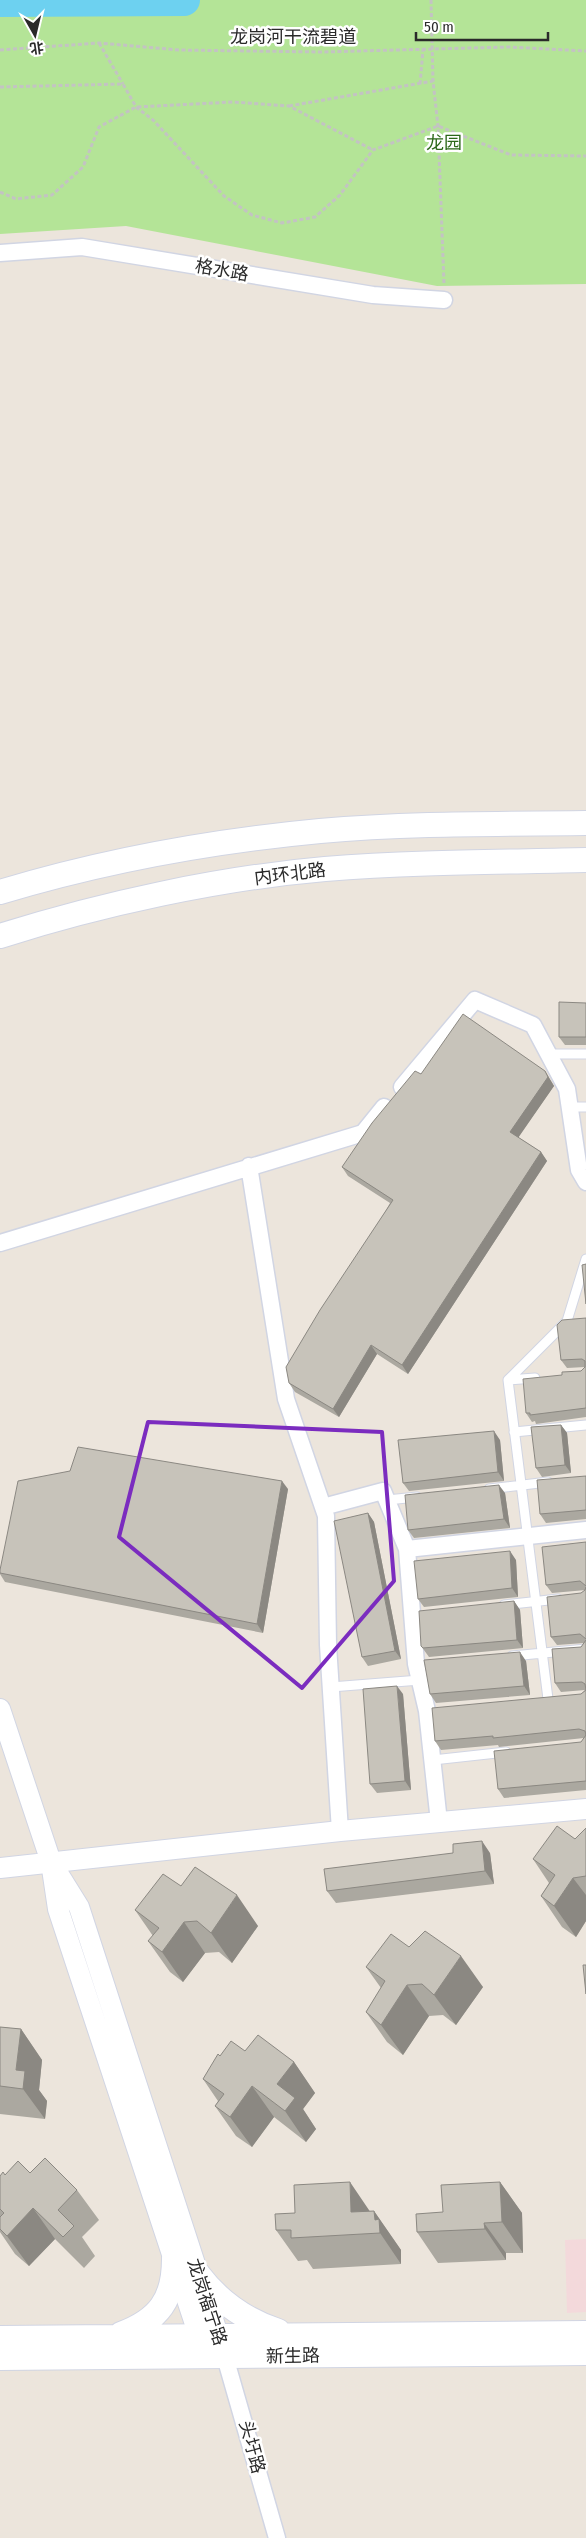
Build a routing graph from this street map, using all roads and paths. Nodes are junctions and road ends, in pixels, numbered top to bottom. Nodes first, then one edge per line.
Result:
1 (431, 0) edge
2 (99, 43) junction
3 (0, 50) edge
4 (423, 50) junction
5 (586, 51) edge
6 (433, 81) junction
7 (123, 84) junction
8 (420, 84) junction
9 (0, 87) edge
10 (289, 106) junction
11 (136, 107) junction
12 (438, 126) junction
13 (373, 150) junction
14 (586, 156) edge
15 (0, 192) edge
16 (0, 254) edge
17 (444, 300) joint
18 (586, 823) edge
19 (586, 860) edge
20 (0, 892) edge
21 (0, 936) edge
22 (549, 1054) junction
23 (586, 1054) edge
24 (578, 1107) edge
25 (249, 1166) junction
26 (586, 1182) edge
27 (0, 1243) edge
28 (586, 1259) edge
29 (576, 1320) edge
30 (567, 1321) junction
31 (547, 1377) edge
32 (508, 1380) junction
33 (586, 1425) edge
34 (514, 1432) junction
35 (558, 1481) edge
36 (521, 1485) junction
37 (483, 1490) edge
38 (425, 1496) edge
39 (387, 1500) junction
40 (323, 1507) junction
41 (586, 1530) edge
42 (527, 1536) junction
43 (407, 1549) junction
44 (569, 1598) edge
45 (536, 1602) junction
46 (497, 1606) edge
47 (586, 1649) edge
48 (542, 1653) junction
49 (503, 1656) edge
50 (420, 1669) junction
51 (331, 1687) junction
52 (548, 1699) edge
53 (0, 1709) edge
54 (519, 1751) edge
55 (432, 1760) junction
56 (586, 1809) edge
57 (439, 1822) junction
58 (340, 1831) junction
59 (51, 1862) junction
60 (0, 1868) edge
61 (174, 2259) junction
62 (198, 2274) junction
63 (586, 2333) edge
64 (300, 2335) junction
65 (114, 2337) junction
66 (0, 2338) edge
67 (214, 2343) junction
68 (586, 2353) edge
69 (0, 2358) edge
70 (277, 2538) edge

1 - 6 path, bridge
2 - 3 path, 龙岗河干流碧道
2 - 4 path, 龙岗河干流碧道
2 - 7 path
4 - 5 path, 龙岗河干流碧道
4 - 8 path
6 - 8 path
6 - 12 path
7 - 9 path
7 - 11 path
8 - 10 path
10 - 11 path
10 - 13 path
11 - 13 path
11 - 15 path
12 - 13 path
12 - 14 path
12 - 17 path
16 - 17 street, 格水路
18 - 20 main road
19 - 21 main road, 内环北路
22 - 23 lane
22 - 24 street
22 - 25 street
24 - 26 street
25 - 27 street
25 - 40 street
28 - 30 lane
29 - 30 lane
30 - 32 lane
31 - 32 lane
32 - 34 lane
33 - 34 lane
34 - 36 lane
35 - 36 lane
36 - 37 lane
36 - 42 lane
38 - 39 lane
39 - 40 street
39 - 43 street
40 - 51 street
41 - 42 street
42 - 43 street
42 - 45 lane
43 - 50 street
44 - 45 lane
45 - 46 lane
45 - 48 lane
47 - 48 lane
48 - 49 lane
48 - 52 lane
50 - 51 lane
50 - 55 street
51 - 58 street
53 - 59 street, 龙岗福宁路
54 - 55 lane
55 - 57 street
56 - 57 street
57 - 58 street
58 - 59 street
59 - 60 street
59 - 61 street, 龙岗福宁路
59 - 62 street, 龙岗福宁路
61 - 65 main road
61 - 67 street, 龙岗福宁路
62 - 64 main road
62 - 67 street, 龙岗福宁路
63 - 64 main road, 新生路
64 - 67 main road, 新生路
65 - 66 main road, 新生路
65 - 67 main road, 新生路
67 - 68 main road, 新生路
67 - 69 main road, 新生路
67 - 70 street, 头圩路

